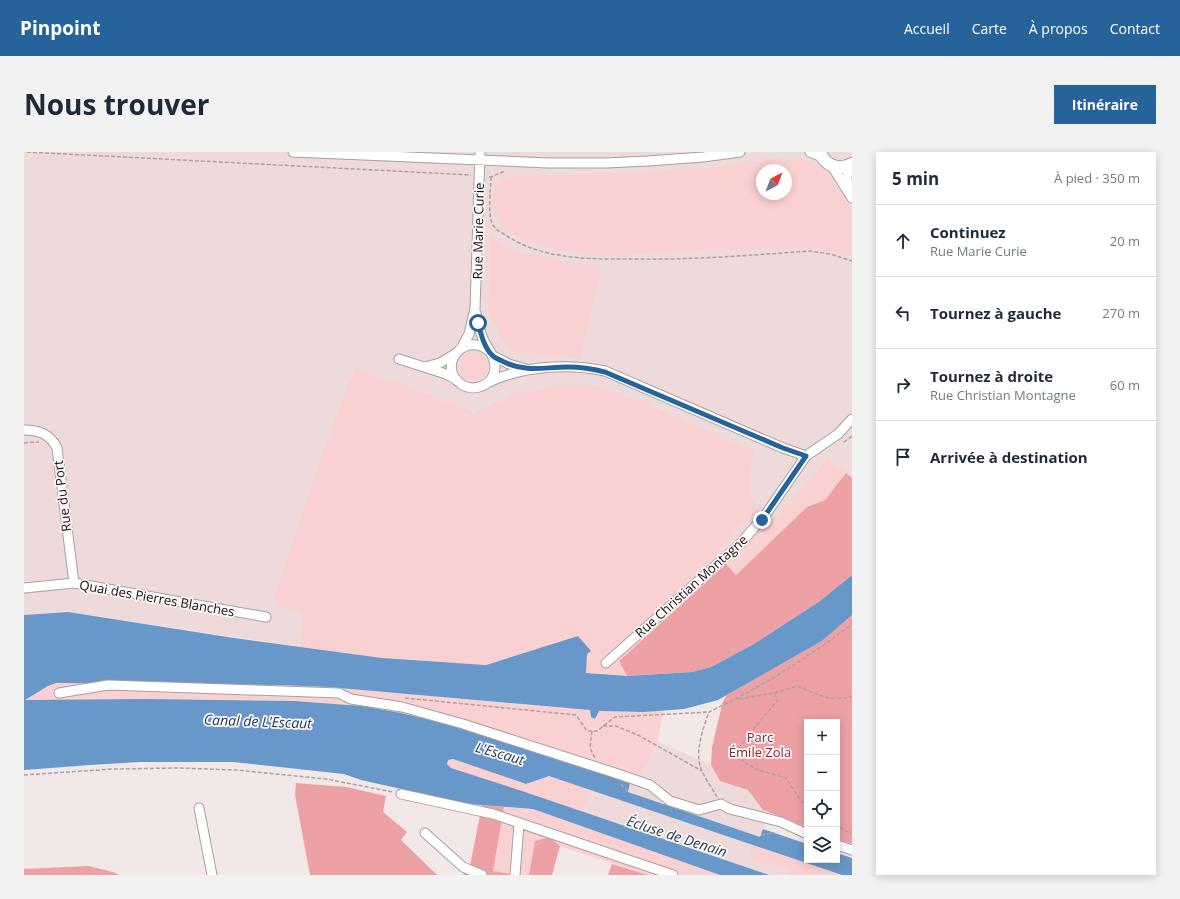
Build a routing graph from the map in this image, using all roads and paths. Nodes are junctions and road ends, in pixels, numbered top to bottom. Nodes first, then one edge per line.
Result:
1 (27, 152) edge
2 (294, 152) edge
3 (629, 152) edge
4 (740, 152) edge
5 (810, 152) edge
6 (821, 154) edge
7 (480, 156) edge
8 (505, 162) junction
9 (629, 162) junction
10 (851, 165) edge
11 (832, 166) junction
12 (479, 175) junction
13 (491, 177) junction
14 (850, 196) edge
15 (852, 261) edge
16 (475, 309) junction
17 (462, 347) junction
18 (490, 353) junction
19 (455, 354) junction
20 (399, 359) dead end
21 (425, 367) junction
22 (532, 369) junction
23 (457, 380) junction
24 (489, 382) junction
25 (852, 419) edge
26 (24, 430) edge
27 (806, 456) junction
28 (74, 583) junction
29 (24, 588) edge
30 (266, 617) dead end
31 (852, 624) edge
32 (606, 663) dead end
33 (59, 693) dead end
34 (774, 693) junction
35 (852, 696) edge
36 (405, 698) dead end
37 (736, 699) junction
38 (709, 712) junction
39 (603, 726) junction
40 (592, 731) junction
41 (596, 760) dead end
42 (702, 772) junction
43 (24, 775) edge
44 (401, 794) joint
45 (721, 804) junction
46 (804, 804) edge
47 (199, 808) dead end
48 (519, 824) junction
49 (840, 827) edge
50 (424, 833) dead end
51 (775, 833) dead end
52 (804, 833) edge
53 (852, 834) edge
54 (761, 835) dead end
55 (840, 846) edge
56 (852, 850) edge
57 (212, 875) edge
58 (482, 875) edge
59 (515, 875) edge
60 (673, 875) edge

1 - 12 path
2 - 7 street
3 - 9 street
4 - 9 street
5 - 6 street
6 - 11 main road
7 - 8 street
7 - 12 street, Rue Marie Curie
8 - 9 street
8 - 13 path
10 - 11 main road
10 - 14 street
11 - 14 street
12 - 13 path
12 - 16 street, Rue Marie Curie
13 - 15 path
16 - 17 street, Rue Marie Curie
16 - 18 street, Rue Marie Curie
17 - 18 street
17 - 19 street
18 - 22 street
18 - 24 street
19 - 21 street
19 - 23 street
20 - 21 street
21 - 23 street
22 - 24 street
22 - 27 street
23 - 24 street
25 - 27 street, Rue Christian Montagne
26 - 28 street, Rue du Port
27 - 32 street, Rue Christian Montagne
28 - 29 street, Quai des Pierres Blanches
28 - 30 street, Quai des Pierres Blanches
31 - 37 path
33 - 45 street
34 - 35 path
34 - 37 path
34 - 46 path
36 - 40 path
37 - 38 path
38 - 39 path
38 - 42 path
39 - 40 path
39 - 42 path
40 - 41 path
42 - 45 path
43 - 44 path
44 - 48 street
45 - 52 street
47 - 57 street
48 - 59 street
48 - 60 street
49 - 53 path
50 - 58 street
51 - 54 path
55 - 56 street

